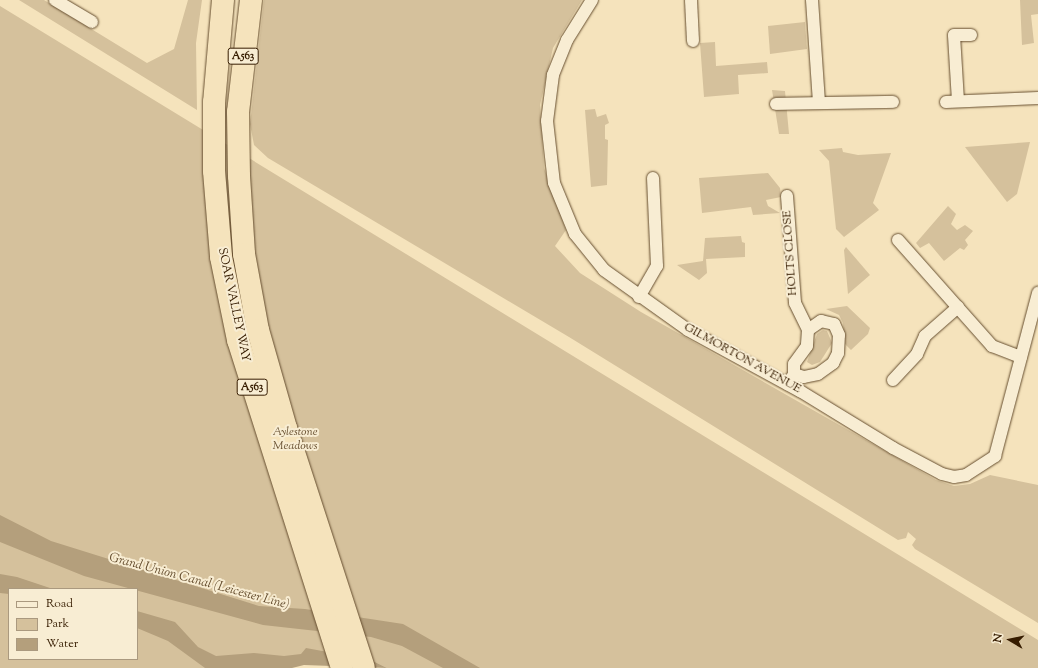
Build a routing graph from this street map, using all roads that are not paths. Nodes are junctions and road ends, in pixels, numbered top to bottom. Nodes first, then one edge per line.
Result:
1 (55, 0) edge
2 (223, 0) edge
3 (251, 0) edge
4 (592, 0) edge
5 (691, 0) edge
6 (812, 0) edge
7 (92, 22) dead end
8 (971, 34) dead end
9 (693, 42) dead end
10 (1038, 98) edge
11 (958, 101) junction
12 (819, 102) junction
13 (893, 102) dead end
14 (946, 102) dead end
15 (776, 104) dead end
16 (653, 178) dead end
17 (787, 196) dead end
18 (898, 240) dead end
19 (1038, 293) edge
20 (639, 297) junction
21 (958, 307) junction
22 (808, 330) junction
23 (1021, 357) junction
24 (791, 379) junction
25 (893, 380) dead end
26 (331, 594) junction
27 (342, 668) edge
28 (364, 668) edge

1 - 7 street
2 - 26 highway, SOAR VALLEY WAY / A563
3 - 26 highway, SOAR VALLEY WAY / A563
4 - 20 street, GILMORTON AVENUE
5 - 9 street
6 - 12 street
8 - 11 street
10 - 11 street
11 - 14 street
12 - 13 street
12 - 15 street
16 - 20 street
17 - 22 street, HOLTS CLOSE
18 - 21 street
19 - 23 street, GILMORTON AVENUE
20 - 24 street, GILMORTON AVENUE
21 - 23 street
21 - 25 street
22 - 24 street
22 - 24 street
23 - 24 street, GILMORTON AVENUE
26 - 27 highway, SOAR VALLEY WAY / A563
26 - 28 highway, SOAR VALLEY WAY / A563

